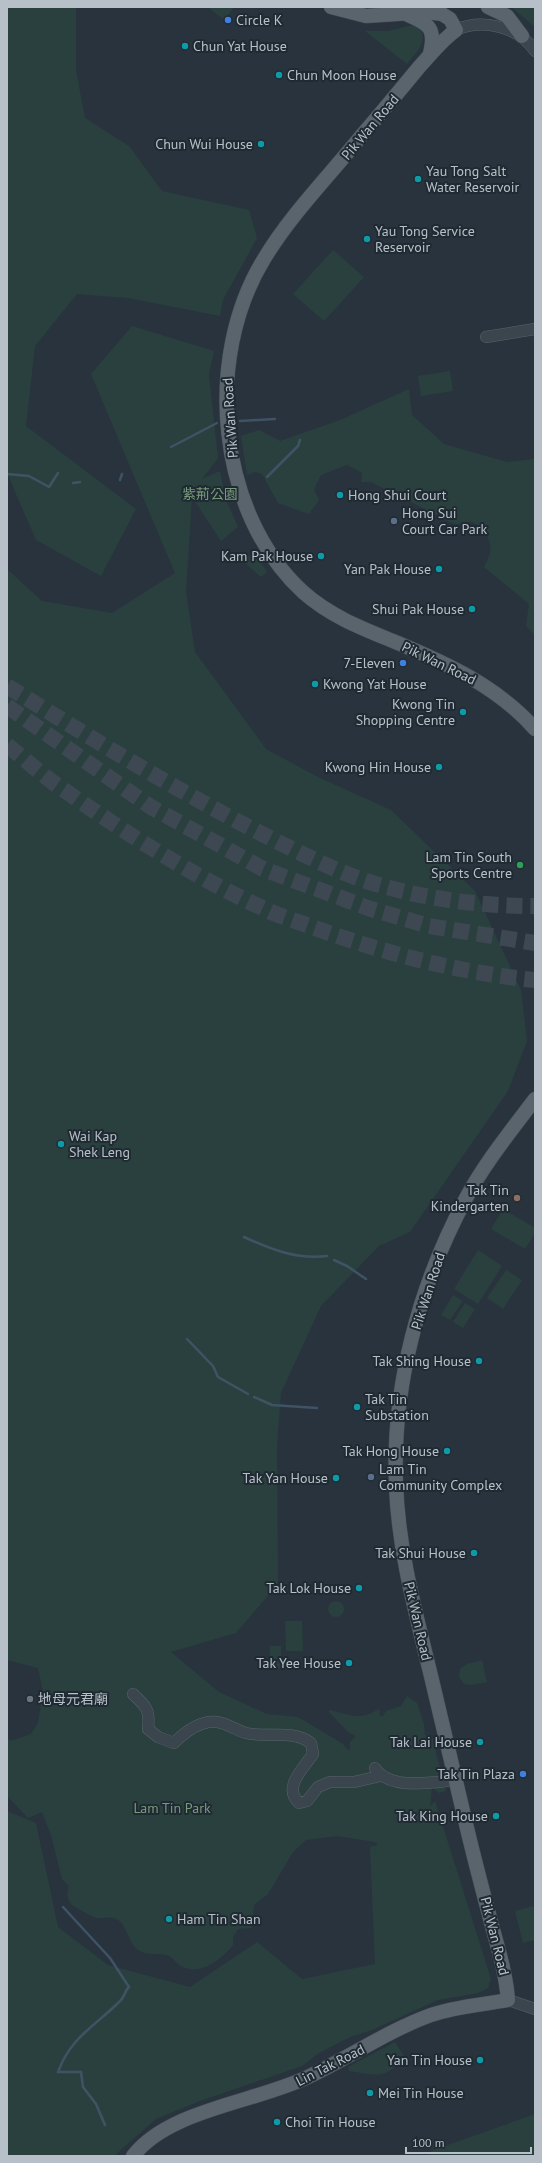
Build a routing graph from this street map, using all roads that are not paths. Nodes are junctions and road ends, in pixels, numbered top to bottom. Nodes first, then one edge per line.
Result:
1 (331, 7) edge
2 (424, 7) edge
3 (488, 7) edge
4 (407, 15) junction
5 (456, 30) junction
6 (522, 36) junction
7 (535, 51) edge
8 (430, 55) junction
9 (535, 330) edge
10 (486, 337) dead end
11 (535, 729) edge
12 (535, 1099) edge
13 (133, 1694) dead end
14 (456, 1780) junction
15 (508, 2000) junction
16 (535, 2009) edge
17 (133, 2156) edge

1 - 4 main road
2 - 4 main road
3 - 6 main road
4 - 5 main road
4 - 8 main road
5 - 6 street
5 - 8 main road, Pik Wan Road
6 - 7 street
8 - 11 main road, Pik Wan Road
9 - 10 street
12 - 14 main road, Pik Wan Road
13 - 14 street
14 - 15 main road, Pik Wan Road
15 - 16 street, Lin Tak Road
15 - 17 main road, Lin Tak Road

